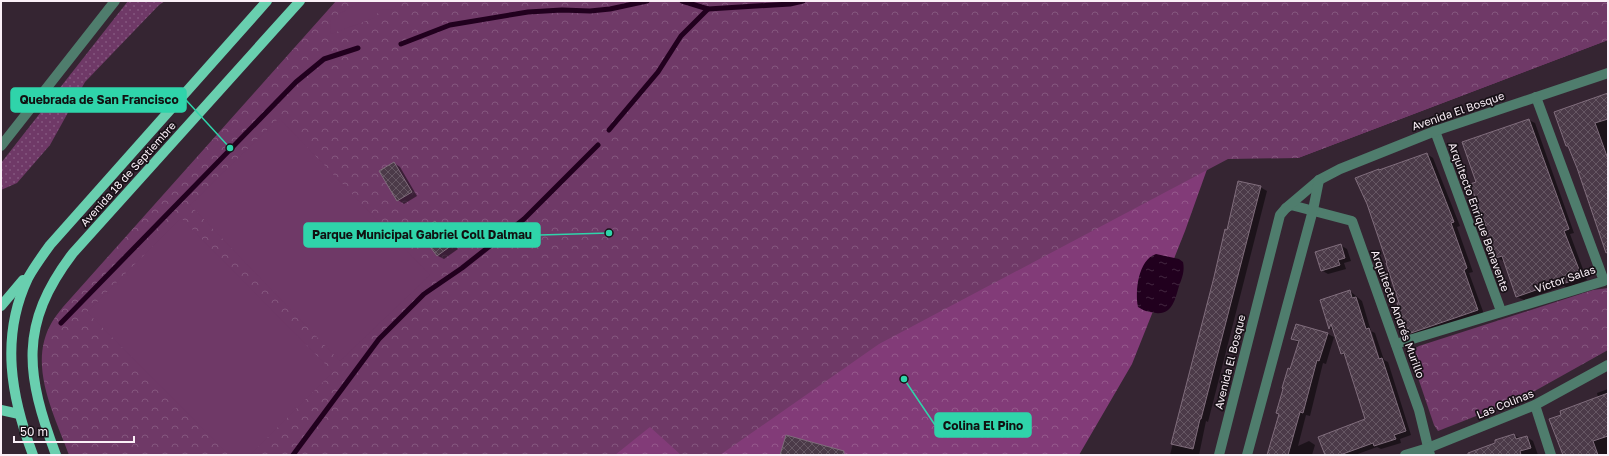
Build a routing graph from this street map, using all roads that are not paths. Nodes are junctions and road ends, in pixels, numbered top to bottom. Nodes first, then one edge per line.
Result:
1 (115, 1) edge
2 (267, 1) edge
3 (300, 1) edge
4 (1608, 73) edge
5 (1536, 97) junction
6 (1435, 131) junction
7 (1, 146) edge
8 (1319, 180) junction
9 (1286, 208) junction
10 (1312, 210) junction
11 (36, 264) junction
12 (1, 306) edge
13 (1501, 312) junction
14 (1396, 344) junction
15 (1608, 365) edge
16 (1535, 406) junction
17 (1, 410) edge
18 (19, 414) junction
19 (1429, 451) edge
20 (33, 455) edge
21 (56, 455) edge
22 (1219, 455) edge
23 (1247, 455) edge
24 (1405, 455) edge
25 (1551, 455) edge

1 - 7 street
2 - 11 main road, Avenida 18 de Septiembre
3 - 21 main road, Avenida 18 de Septiembre
4 - 5 street, Avenida El Bosque
5 - 6 street, Avenida El Bosque
5 - 13 street, Víctor Salas
6 - 8 street, Avenida El Bosque
6 - 13 street, Arquitecto Enrique Benavente
8 - 9 street, Avenida El Bosque
8 - 10 street
9 - 10 street
9 - 22 street, Avenida El Bosque
10 - 14 street, Arquitecto Andrés Murillo
10 - 23 street
11 - 12 main road
11 - 18 main road
13 - 14 street, Víctor Salas
14 - 19 street, Arquitecto Andrés Murillo
15 - 16 street, Las Colinas
16 - 19 street, Las Colinas
16 - 25 street
17 - 18 main road
18 - 20 main road
19 - 24 street, Las Colinas

